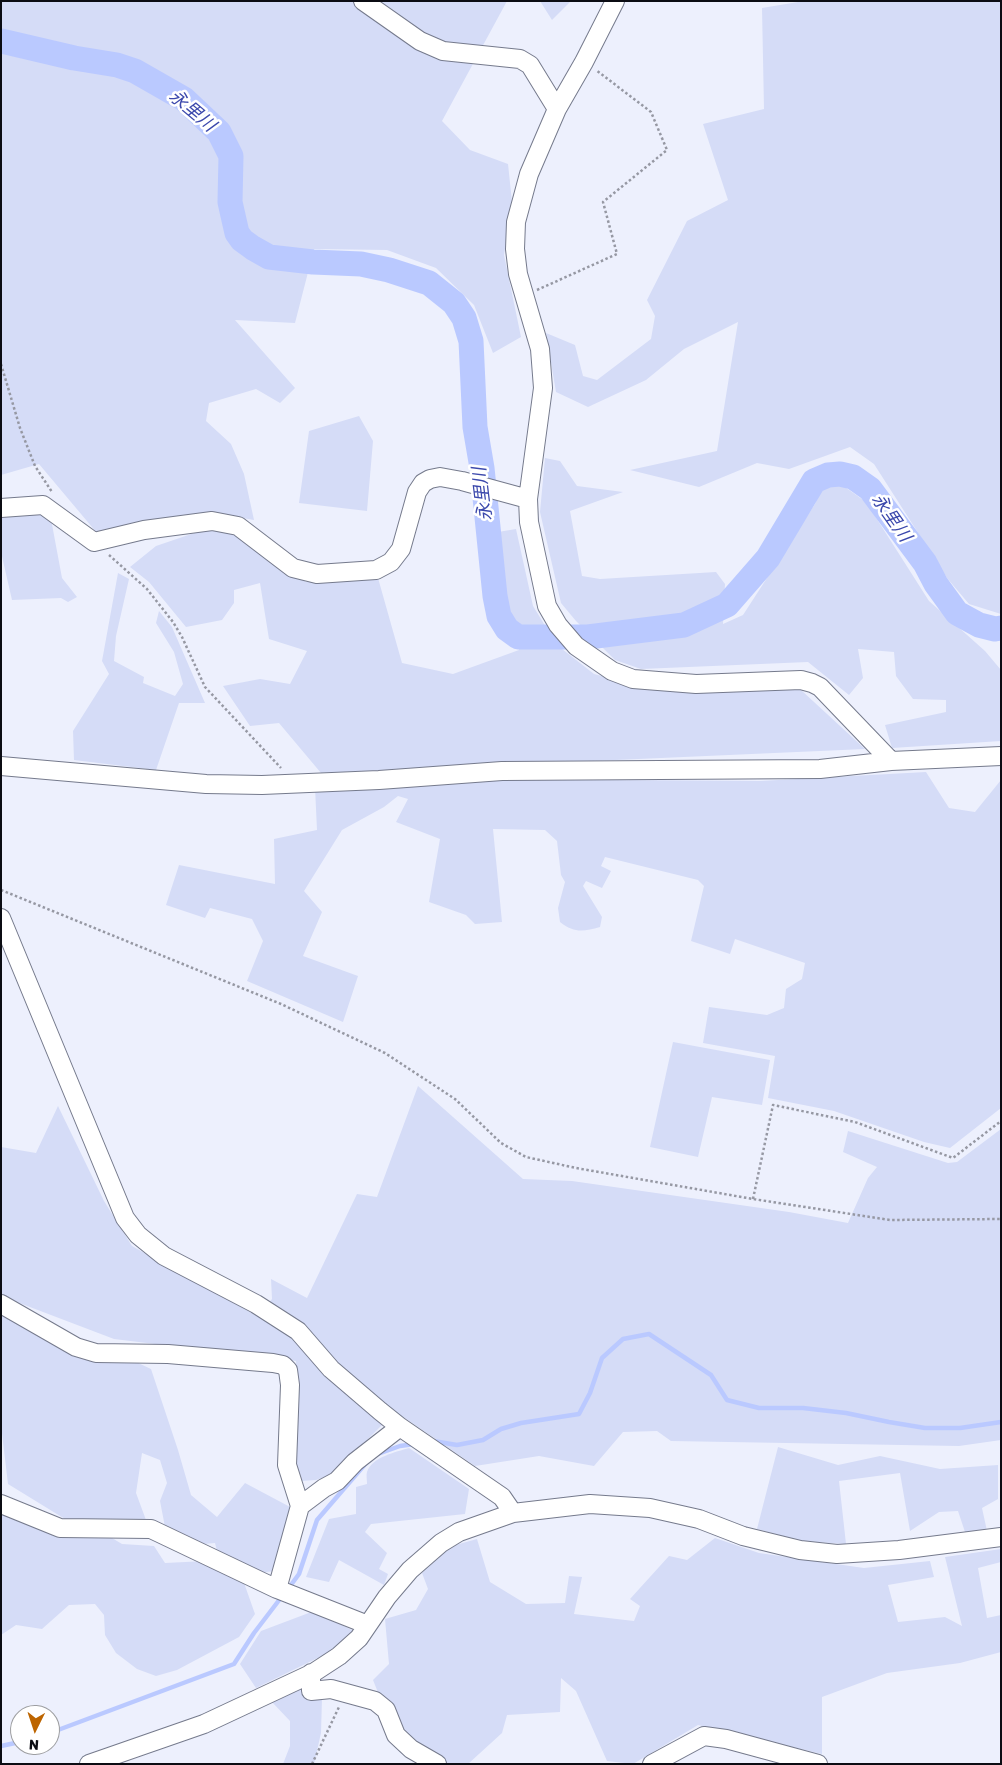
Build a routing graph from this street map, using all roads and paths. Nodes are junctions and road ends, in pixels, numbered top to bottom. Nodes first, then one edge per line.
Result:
1 (363, 1) edge
2 (615, 1) edge
3 (584, 62) junction
4 (557, 109) junction
5 (524, 295) junction
6 (1, 364) edge
7 (520, 497) junction
8 (57, 498) dead end
9 (1, 508) edge
10 (94, 542) junction
11 (1001, 756) edge
12 (891, 761) junction
13 (1, 766) edge
14 (293, 784) junction
15 (1, 890) edge
16 (1, 918) edge
17 (1001, 1121) edge
18 (753, 1199) junction
19 (1001, 1219) edge
20 (1, 1304) edge
21 (400, 1427) junction
22 (1, 1504) edge
23 (300, 1506) junction
24 (513, 1513) junction
25 (1001, 1537) edge
26 (284, 1592) junction
27 (368, 1625) junction
28 (311, 1673) junction
29 (346, 1692) junction
30 (89, 1764) edge
31 (312, 1764) edge
32 (437, 1764) edge
33 (652, 1764) edge
34 (818, 1764) edge

1 - 4 street
2 - 3 street
3 - 4 street
3 - 5 path
4 - 5 street
5 - 7 street
6 - 8 path
7 - 10 street
7 - 12 street
9 - 10 street
10 - 14 path
11 - 12 street
12 - 14 street
13 - 14 street
15 - 18 path
16 - 21 street
17 - 18 path
18 - 19 path
20 - 23 street
21 - 23 street
21 - 24 street
22 - 26 street
23 - 26 street
24 - 25 street
24 - 27 street
26 - 27 street
27 - 28 street
28 - 29 street
28 - 30 street
29 - 31 path
29 - 32 street
33 - 34 street

